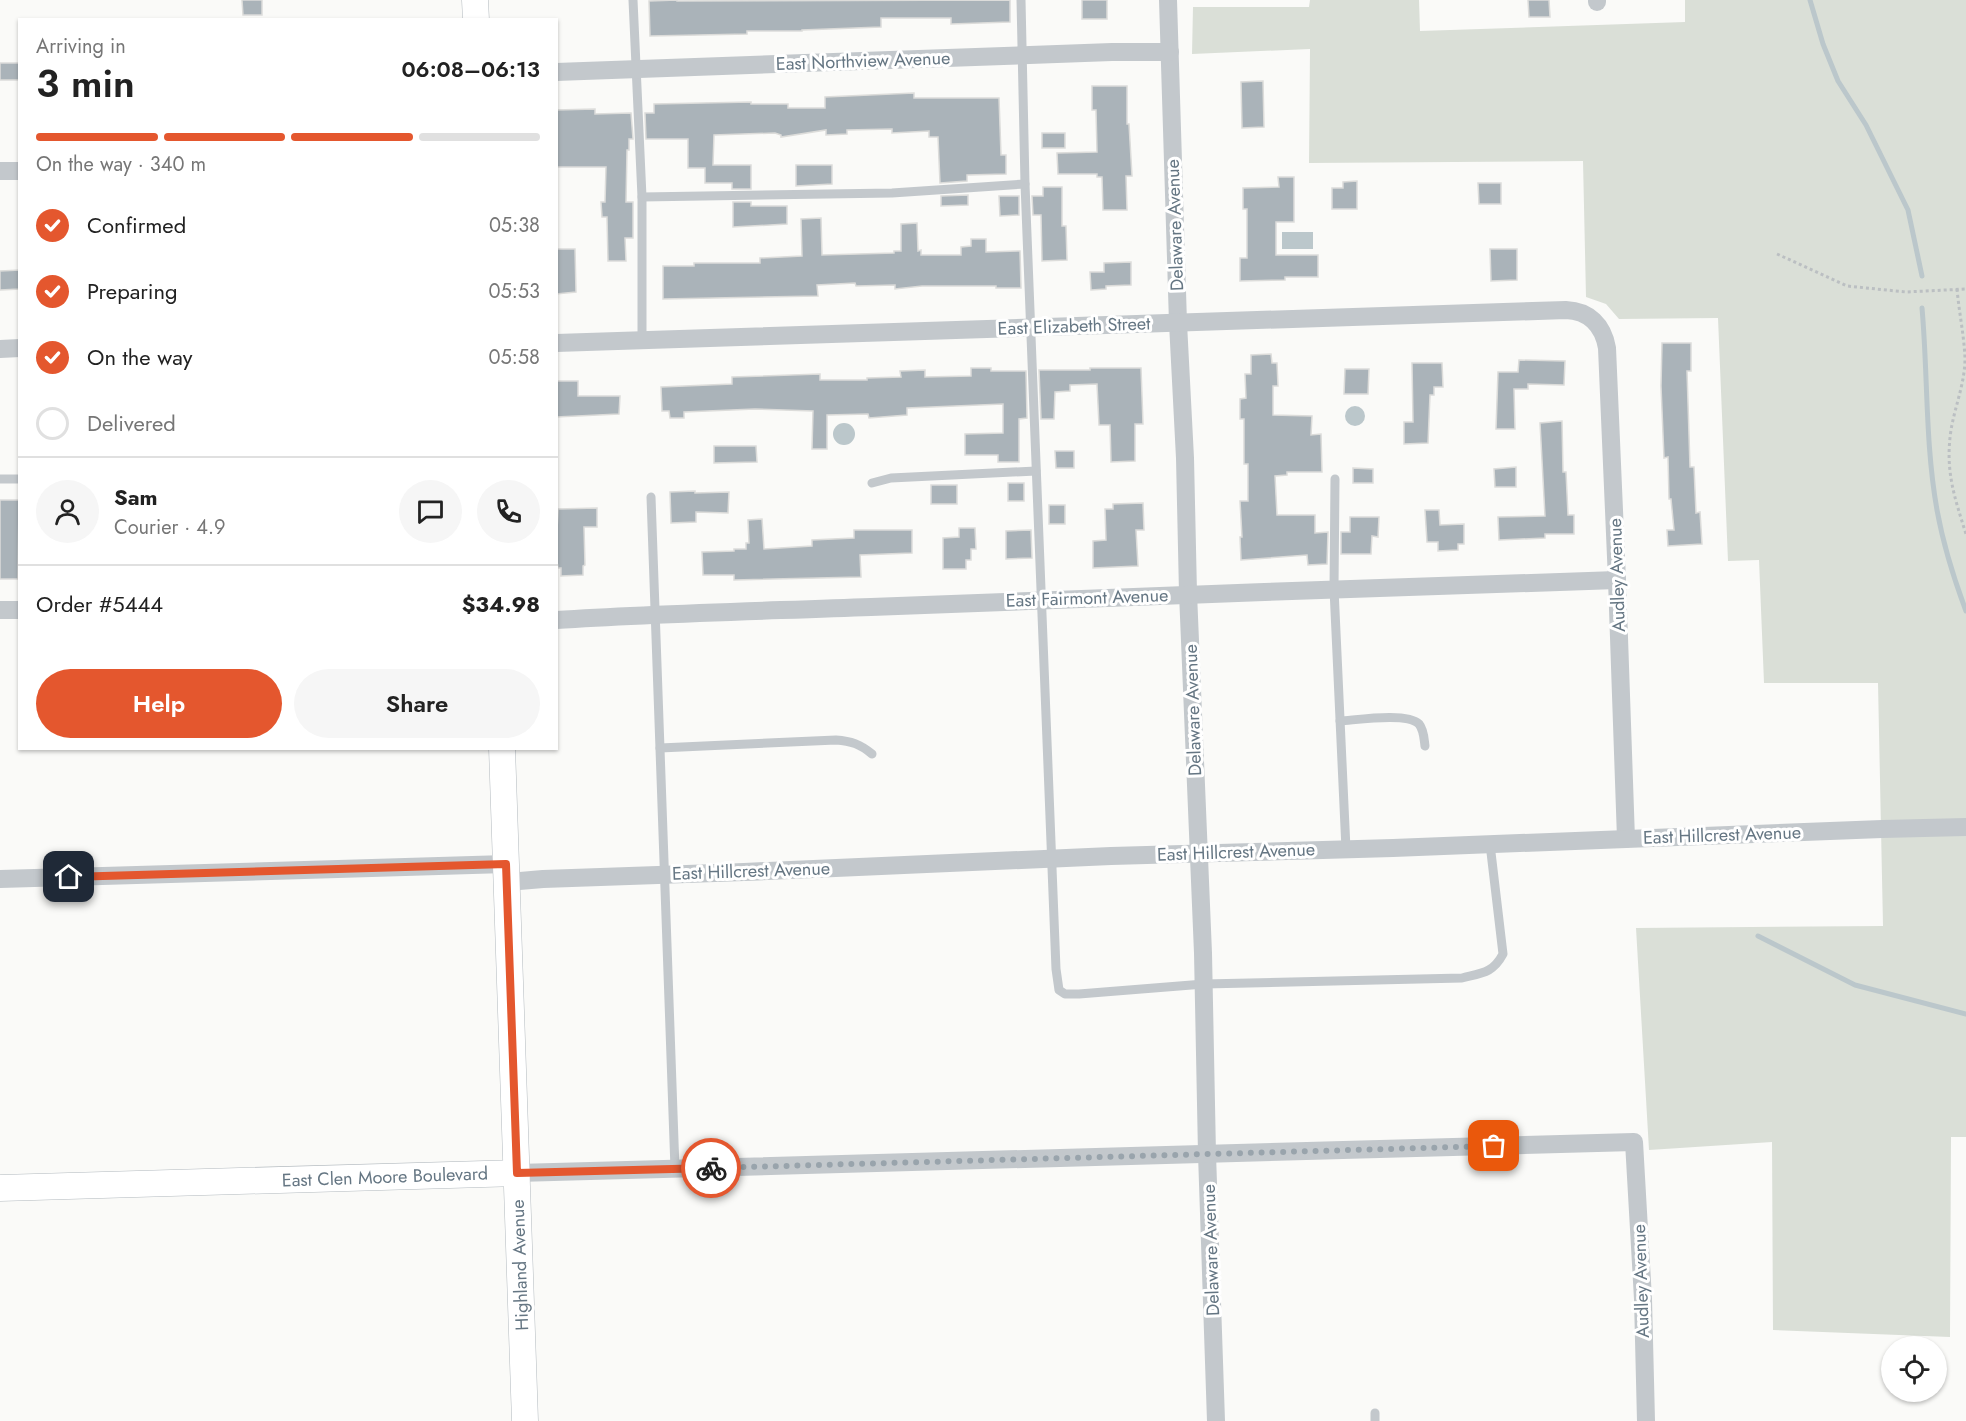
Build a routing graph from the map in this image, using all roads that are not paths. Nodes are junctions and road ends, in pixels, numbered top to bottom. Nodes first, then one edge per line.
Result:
1 (475, 0) edge
2 (633, 0) edge
3 (1021, 0) edge
4 (1168, 0) edge
5 (476, 18) edge
6 (1170, 52) junction
7 (1022, 55) junction
8 (636, 69) junction
9 (558, 72) edge
10 (0, 171) edge
11 (18, 171) edge
12 (1025, 184) junction
13 (642, 197) junction
14 (1590, 317) joint
15 (1178, 323) junction
16 (1031, 327) junction
17 (642, 340) junction
18 (558, 343) edge
19 (18, 348) edge
20 (0, 349) edge
21 (1036, 471) junction
22 (0, 479) edge
23 (18, 479) edge
24 (1335, 479) dead end
25 (872, 483) dead end
26 (651, 497) dead end
27 (1617, 580) junction
28 (1334, 589) junction
29 (1188, 593) junction
30 (1041, 600) junction
31 (0, 610) edge
32 (18, 610) edge
33 (654, 614) junction
34 (558, 620) edge
35 (1340, 721) junction
36 (1425, 746) dead end
37 (660, 748) junction
38 (502, 750) edge
39 (872, 754) dead end
40 (1966, 827) edge
41 (1626, 839) junction
42 (1490, 844) junction
43 (1346, 849) junction
44 (1198, 853) junction
45 (1052, 859) junction
46 (506, 873) junction
47 (665, 875) junction
48 (0, 879) edge
49 (1204, 984) junction
50 (1634, 1142) joint
51 (1208, 1154) junction
52 (675, 1169) junction
53 (517, 1173) junction
54 (0, 1188) edge
55 (525, 1421) edge
56 (1216, 1421) edge
57 (1646, 1421) edge

1 - 5 main road
2 - 8 lane
3 - 7 lane
4 - 6 street, Delaware Avenue
6 - 7 street, East Northview Avenue
6 - 15 street, Delaware Avenue
7 - 8 street, East Northview Avenue
7 - 12 lane
8 - 9 street, East Northview Avenue
8 - 13 lane
10 - 11 street
12 - 13 lane
12 - 16 lane
13 - 17 lane
14 - 15 street, East Elizabeth Street
14 - 27 street, Audley Avenue
15 - 16 street, East Elizabeth Street
15 - 29 street, Delaware Avenue
16 - 17 street, East Elizabeth Street
16 - 21 lane
17 - 18 street, East Elizabeth Street
19 - 20 street
21 - 25 lane
21 - 30 lane
22 - 23 lane
24 - 28 lane
26 - 33 lane
27 - 28 street, East Fairmont Avenue
27 - 41 street, Audley Avenue
28 - 29 street, East Fairmont Avenue
28 - 35 lane
29 - 30 street, East Fairmont Avenue
29 - 44 street, Delaware Avenue
30 - 33 street, East Fairmont Avenue
30 - 45 lane
31 - 32 street
33 - 34 street, East Fairmont Avenue
33 - 37 lane
35 - 36 lane
35 - 43 lane
37 - 39 lane
37 - 47 lane
38 - 46 main road, Highland Avenue
40 - 41 street, East Hillcrest Avenue
41 - 42 street, East Hillcrest Avenue
42 - 43 street, East Hillcrest Avenue
42 - 49 lane
43 - 44 street, East Hillcrest Avenue
44 - 45 street, East Hillcrest Avenue
44 - 49 street, Delaware Avenue
45 - 47 street, East Hillcrest Avenue
45 - 49 lane
46 - 47 street, East Hillcrest Avenue
46 - 48 street, East Hillcrest Avenue
46 - 53 main road, Highland Avenue
47 - 52 lane
49 - 51 street, Delaware Avenue
50 - 51 street, East Clen Moore Boulevard
50 - 57 street, Audley Avenue
51 - 52 street, East Clen Moore Boulevard
51 - 56 street, Delaware Avenue
52 - 53 street, East Clen Moore Boulevard
53 - 54 main road, East Clen Moore Boulevard
53 - 55 main road, Highland Avenue

